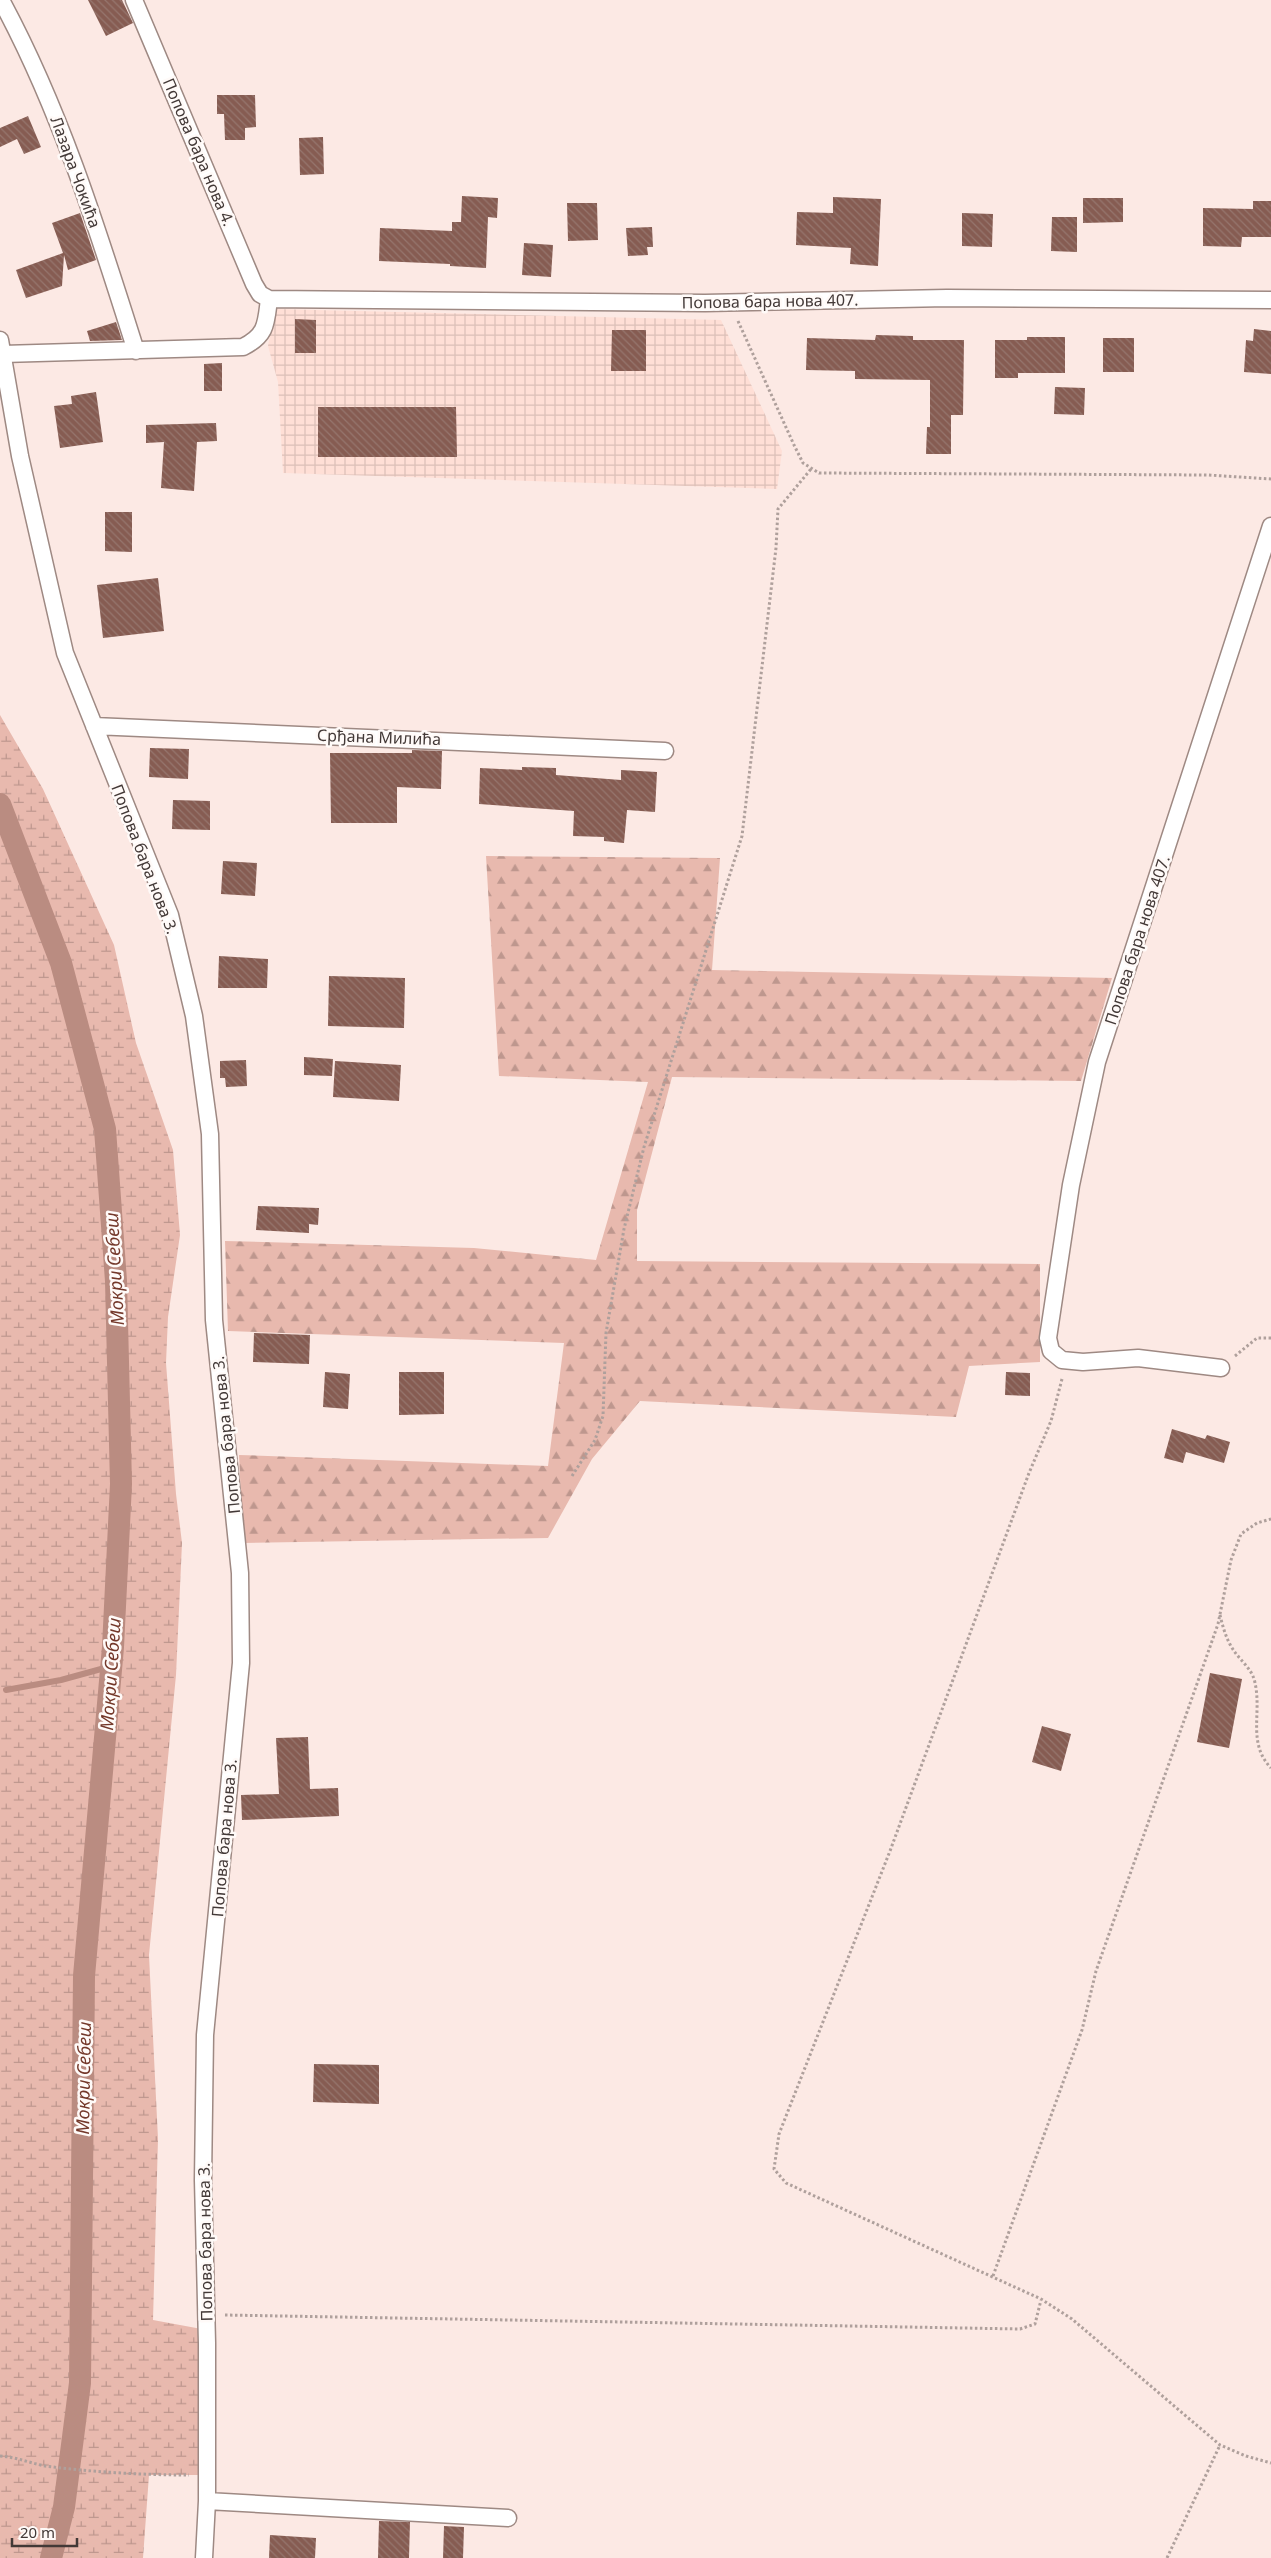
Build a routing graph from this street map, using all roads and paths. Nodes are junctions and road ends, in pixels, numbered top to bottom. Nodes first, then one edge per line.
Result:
1 (0, 0) edge
2 (134, 0) edge
3 (269, 299) junction
4 (1271, 300) edge
5 (730, 303) junction
6 (2, 347) edge
7 (136, 351) junction
8 (811, 469) junction
9 (1271, 479) edge
10 (1271, 526) edge
11 (94, 726) junction
12 (665, 751) dead end
13 (1271, 1338) edge
14 (1062, 1360) junction
15 (1221, 1368) joint
16 (572, 1476) dead end
17 (1271, 1519) edge
18 (1220, 1615) junction
19 (1271, 1768) edge
20 (993, 2276) junction
21 (1041, 2299) junction
22 (207, 2314) junction
23 (1220, 2445) junction
24 (0, 2456) edge
25 (1271, 2463) edge
26 (207, 2475) junction
27 (207, 2501) junction
28 (508, 2518) dead end
29 (204, 2558) edge
30 (1166, 2558) edge

1 - 7 street, Лазара Чокића
2 - 3 street, Попова бара нова 4.
3 - 5 street, Попова бара нова 407.
3 - 7 street
4 - 5 street, Попова бара нова 407.
5 - 8 path
6 - 7 street
6 - 11 street, Попова бара нова 3.
8 - 9 path
8 - 16 path
10 - 14 street, Попова бара нова 407.
11 - 12 street, Срђана Милића
11 - 22 street, Попова бара нова 3.
13 - 15 path
14 - 15 street
14 - 20 path
17 - 18 path
18 - 19 path
18 - 20 path
20 - 21 path
21 - 22 path
21 - 23 path
22 - 26 street, Попова бара нова 3.
23 - 25 path
23 - 30 path
24 - 26 path
26 - 27 street, Попова бара нова 3.
27 - 28 street
27 - 29 street, Попова бара нова 3.

